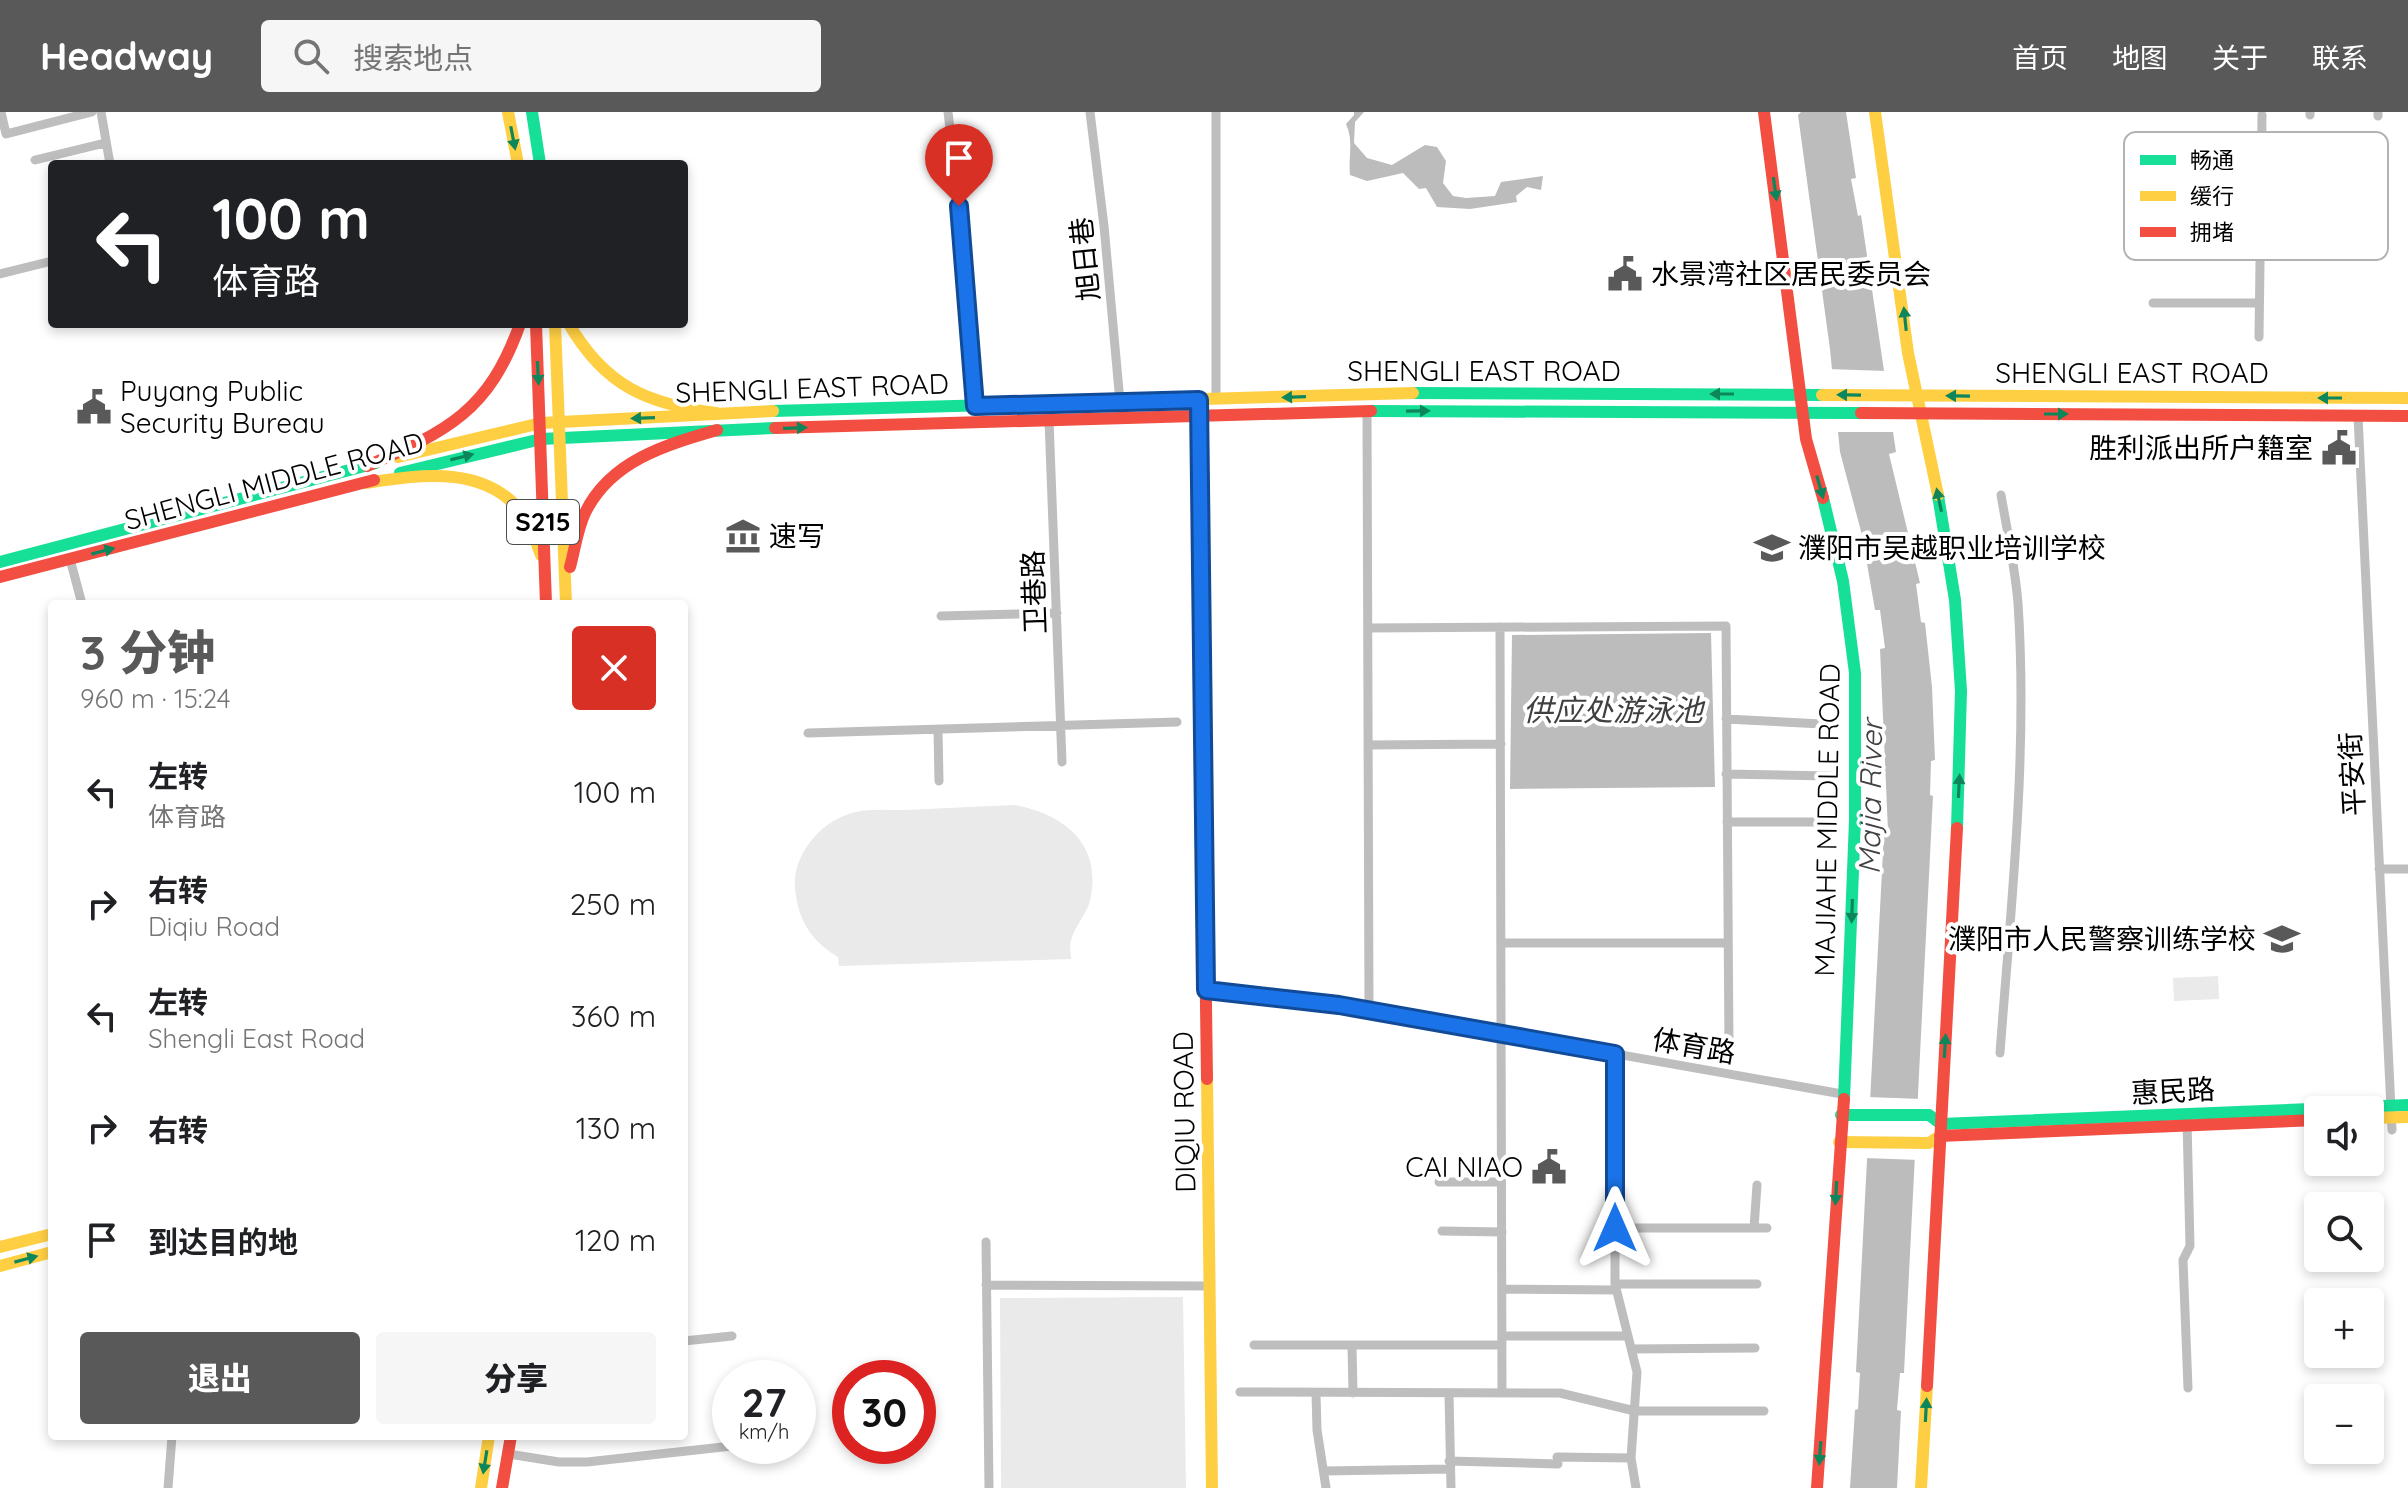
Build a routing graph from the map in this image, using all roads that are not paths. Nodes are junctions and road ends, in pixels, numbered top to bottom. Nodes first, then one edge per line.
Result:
1 (1, 112) edge
2 (92, 112) edge
3 (101, 112) edge
4 (508, 112) edge
5 (532, 112) edge
6 (948, 112) edge
7 (1090, 112) edge
8 (1216, 112) edge
9 (1764, 112) edge
10 (1875, 112) edge
11 (2262, 115) dead end
12 (2262, 132) edge
13 (105, 143) junction
14 (35, 160) dead end
15 (109, 160) edge
16 (517, 160) edge
17 (539, 160) edge
18 (2260, 260) edge
19 (48, 262) edge
20 (0, 274) edge
21 (2153, 303) dead end
22 (2259, 303) junction
23 (519, 328) edge
24 (536, 328) edge
25 (555, 328) edge
26 (572, 328) edge
27 (2259, 337) dead end
28 (1806, 394) junction
29 (1919, 396) junction
30 (2408, 398) edge
31 (1216, 399) junction
32 (1199, 400) junction
33 (1120, 402) junction
34 (975, 406) junction
35 (1808, 411) junction
36 (1367, 412) junction
37 (716, 413) junction
38 (1922, 413) junction
39 (1198, 415) junction
40 (2358, 416) junction
41 (2408, 416) edge
42 (1049, 420) junction
43 (561, 422) junction
44 (541, 423) junction
45 (717, 430) junction
46 (562, 438) junction
47 (541, 439) junction
48 (367, 466) junction
49 (366, 483) junction
50 (2001, 495) dead end
51 (70, 559) junction
52 (0, 562) edge
53 (544, 564) junction
54 (0, 577) edge
55 (566, 582) junction
56 (81, 600) edge
57 (546, 600) edge
58 (566, 600) edge
59 (1057, 613) junction
60 (941, 616) dead end
61 (1500, 627) junction
62 (1368, 628) junction
63 (1726, 719) junction
64 (1177, 722) dead end
65 (1822, 724) dead end
66 (1060, 727) junction
67 (938, 730) junction
68 (808, 733) dead end
69 (1501, 744) junction
70 (1368, 745) junction
71 (1062, 762) dead end
72 (1726, 774) junction
73 (1830, 776) dead end
74 (939, 781) dead end
75 (1727, 822) junction
76 (1825, 822) dead end
77 (2379, 869) junction
78 (2408, 869) edge
79 (1502, 943) junction
80 (1728, 943) junction
81 (1206, 990) junction
82 (1369, 1011) junction
83 (1502, 1033) junction
84 (1729, 1047) dead end
85 (2000, 1053) dead end
86 (1615, 1054) junction
87 (1842, 1094) junction
88 (2408, 1105) edge
89 (1844, 1115) junction
90 (2384, 1117) edge
91 (2391, 1117) junction
92 (2408, 1117) edge
93 (2187, 1120) junction
94 (2304, 1120) edge
95 (1937, 1134) junction
96 (1844, 1142) junction
97 (1439, 1182) dead end
98 (1501, 1182) junction
99 (1757, 1185) dead end
100 (1615, 1228) junction
101 (1754, 1228) junction
102 (1767, 1228) dead end
103 (1442, 1231) dead end
104 (1502, 1232) junction
105 (48, 1235) edge
106 (986, 1242) dead end
107 (0, 1247) edge
108 (48, 1253) edge
109 (0, 1266) edge
110 (1757, 1284) dead end
111 (986, 1285) junction
112 (1210, 1286) junction
113 (1615, 1287) junction
114 (1502, 1289) junction
115 (732, 1336) dead end
116 (1628, 1336) junction
117 (688, 1341) edge
118 (1502, 1341) junction
119 (1254, 1345) dead end
120 (1352, 1345) junction
121 (1755, 1348) dead end
122 (1632, 1349) junction
123 (2188, 1388) dead end
124 (1240, 1392) dead end
125 (1316, 1393) junction
126 (1353, 1393) junction
127 (1449, 1393) junction
128 (1502, 1393) junction
129 (1635, 1411) junction
130 (1764, 1411) dead end
131 (172, 1440) edge
132 (488, 1440) edge
133 (510, 1440) edge
134 (712, 1448) edge
135 (508, 1454) junction
136 (1631, 1458) junction
137 (1449, 1465) junction
138 (1324, 1471) junction
139 (168, 1488) edge
140 (481, 1488) edge
141 (502, 1488) edge
142 (989, 1488) edge
143 (1212, 1488) edge
144 (1326, 1488) edge
145 (1451, 1488) edge
146 (1636, 1488) edge
147 (1817, 1488) edge
148 (1921, 1488) edge

1 - 2 street
3 - 13 street
4 -> 16 main road
5 - 17 main road
6 - 34 street
7 - 33 street, 旭日巷
8 - 31 street
9 -> 28 main road, MAJIAHE MIDDLE ROAD
29 -> 10 main road
11 - 12 street
13 - 14 street
13 - 15 street
18 - 22 street
19 - 20 street
21 - 22 street
22 - 27 street
23 - 48 main road
24 -> 44 main road, S215
25 - 43 main road, S215
26 - 37 main road
29 -> 28 main road, SHENGLI EAST ROAD
28 -> 31 main road, SHENGLI EAST ROAD
28 - 35 main road, MAJIAHE MIDDLE ROAD
30 -> 29 main road, SHENGLI EAST ROAD
29 - 38 main road
31 - 32 main road, SHENGLI EAST ROAD
32 - 33 main road, SHENGLI EAST ROAD
32 - 39 main road, DIQIU ROAD
33 - 34 main road, SHENGLI EAST ROAD
34 - 37 main road, SHENGLI EAST ROAD
36 -> 35 main road, SHENGLI EAST ROAD
35 - 38 main road, SHENGLI EAST ROAD
35 -> 87 main road, MAJIAHE MIDDLE ROAD
36 - 39 main road, SHENGLI EAST ROAD
36 - 62 street
37 -> 43 main road, SHENGLI EAST ROAD
38 -> 40 main road, SHENGLI EAST ROAD
95 -> 38 main road
39 - 42 main road, SHENGLI EAST ROAD
39 - 81 main road, DIQIU ROAD
40 - 41 main road, SHENGLI EAST ROAD
40 - 77 street, 平安街
45 -> 42 main road, SHENGLI EAST ROAD
42 - 59 street, 卫巷路
43 - 44 main road, SHENGLI MIDDLE ROAD
43 - 46 main road, S215
44 - 47 main road, S215
44 - 48 main road, SHENGLI MIDDLE ROAD
45 - 46 main road, SHENGLI EAST ROAD
45 - 55 main road
46 - 47 main road, SHENGLI MIDDLE ROAD
46 - 55 main road, S215
49 -> 47 main road, SHENGLI MIDDLE ROAD
47 - 53 main road, S215
48 - 52 main road, SHENGLI MIDDLE ROAD
51 -> 49 main road, SHENGLI MIDDLE ROAD
49 - 53 main road
50 - 85 street
51 - 54 main road, SHENGLI MIDDLE ROAD
51 - 56 street
53 - 57 main road, S215
55 - 58 main road, S215
59 - 60 street
59 - 66 street, 卫巷路
61 - 62 street
61 - 63 street
61 - 69 street
62 - 70 street
63 - 65 street
63 - 72 street
64 - 66 street
66 - 67 street
66 - 71 street, 卫巷路
67 - 68 street
67 - 74 street
69 - 70 street
69 - 79 street
70 - 82 street
72 - 73 street
72 - 75 street
75 - 76 street
75 - 80 street
77 - 78 street
77 - 91 street, 平安街
79 - 80 street
79 - 83 street
80 - 84 street
81 - 82 street, 体育路
81 - 112 main road, DIQIU ROAD
82 - 83 street, 体育路
83 - 86 street, 体育路
83 - 98 street
86 - 87 street, 体育路
86 - 100 street
87 - 89 main road, MAJIAHE MIDDLE ROAD
88 - 91 main road, 惠民路
89 - 95 main road
89 - 96 main road, MAJIAHE MIDDLE ROAD
90 - 91 main road, 惠民路
91 - 92 main road, 惠民路
91 - 93 main road, 惠民路
93 - 94 main road, 惠民路
93 - 95 main road, 惠民路
93 - 123 street
95 - 96 main road, 惠民路
148 -> 95 main road
96 -> 147 main road, MAJIAHE MIDDLE ROAD
97 - 98 street
98 - 104 street
99 - 101 street
100 - 101 street
100 - 113 street
101 - 102 street
103 - 104 street
104 - 114 street
105 - 107 main road
106 - 111 street
109 -> 108 main road
110 - 113 street
111 - 112 street
111 - 142 street
112 - 143 main road, DIQIU ROAD
113 - 114 street
113 - 116 street
114 - 118 street
115 - 117 street
116 - 118 street
116 - 122 street
118 - 120 street
118 - 128 street
119 - 120 street
120 - 126 street
121 - 122 street
122 - 129 street
124 - 125 street
125 - 126 street
125 - 138 street
126 - 127 street
127 - 128 street
127 - 137 street
128 - 129 street
129 - 130 street
129 - 136 street
131 - 139 street
132 -> 140 main road
133 - 135 main road
134 - 135 street
135 - 141 main road
136 - 137 street
136 - 146 street
137 - 138 street
137 - 145 street
138 - 144 street

